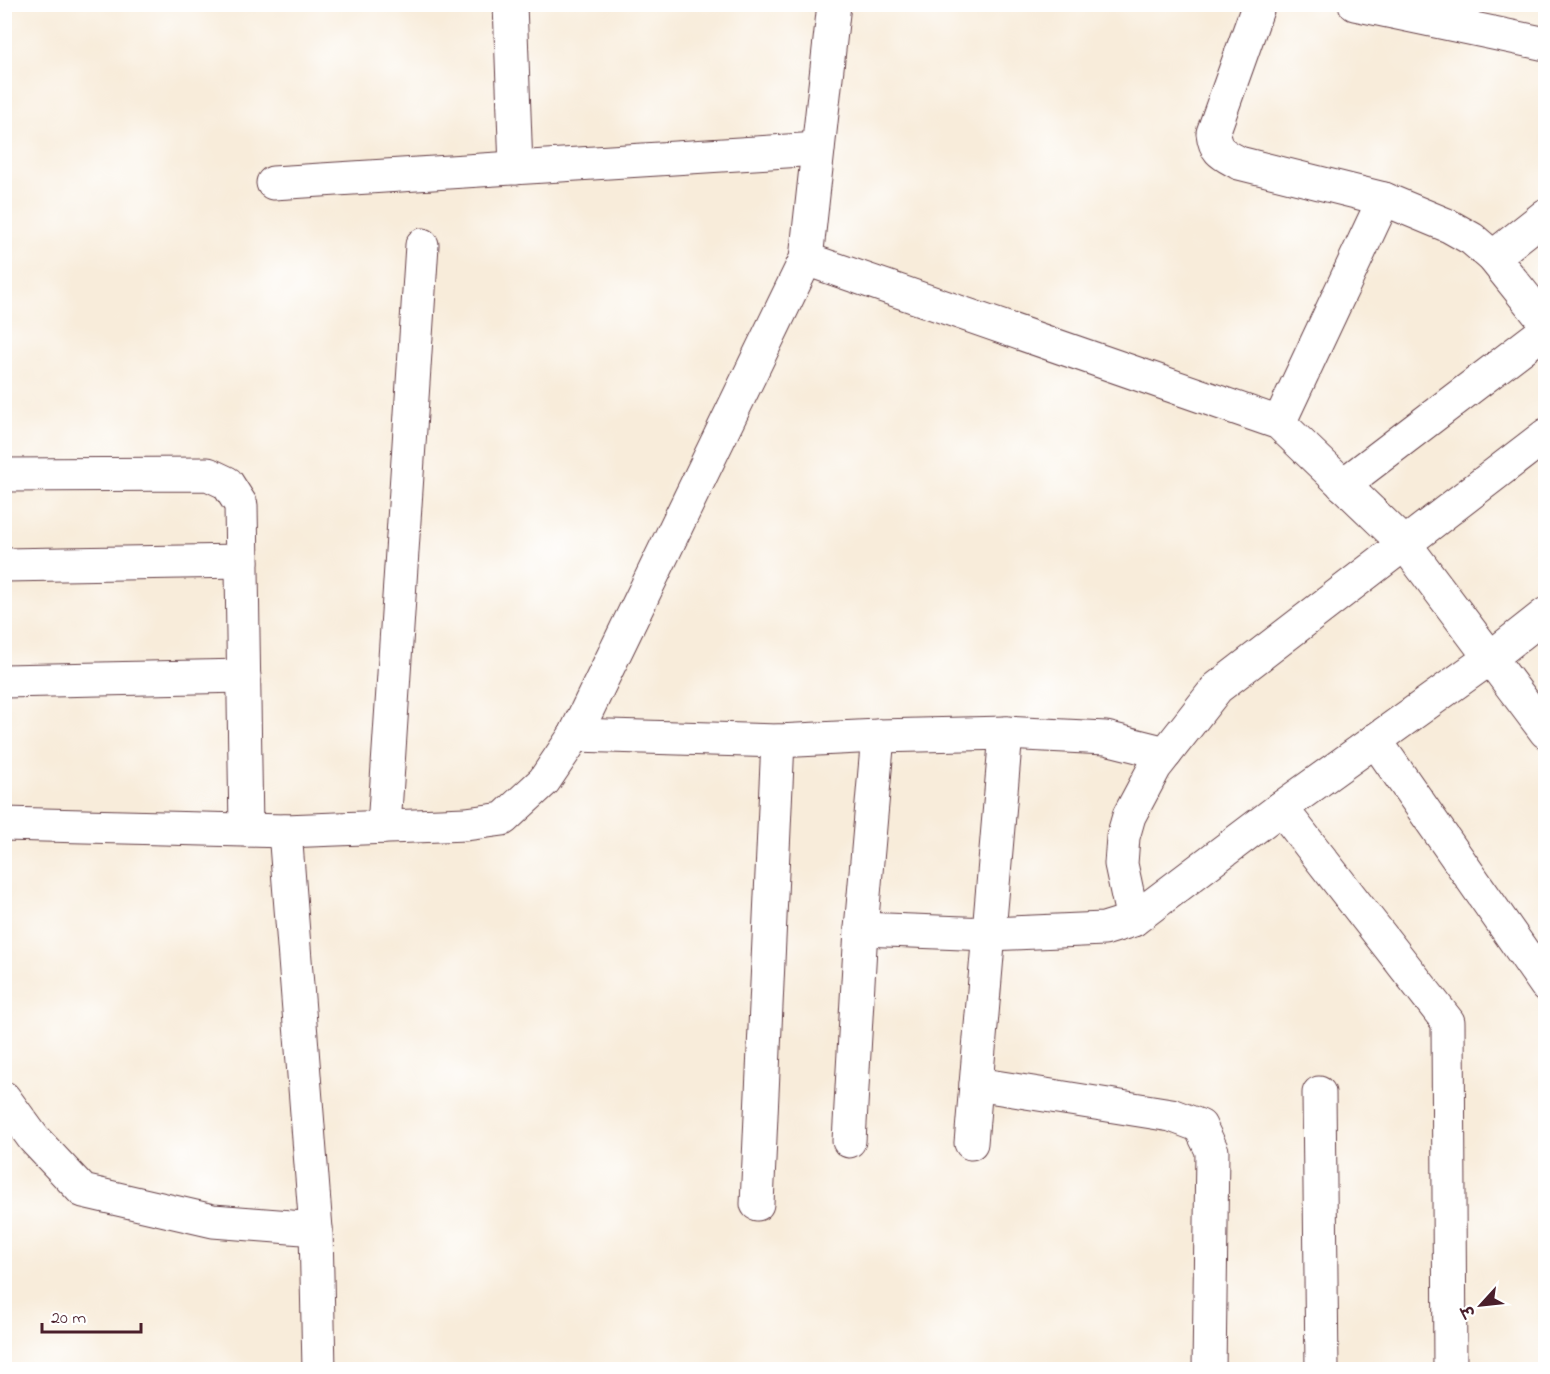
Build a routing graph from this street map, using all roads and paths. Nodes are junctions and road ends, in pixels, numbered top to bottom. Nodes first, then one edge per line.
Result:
1 (510, 4) edge
2 (834, 4) edge
3 (1259, 4) edge
4 (1355, 4) edge
5 (1545, 44) edge
6 (818, 149) junction
7 (516, 168) junction
8 (273, 183) dead end
9 (1384, 199) junction
10 (1545, 215) edge
11 (422, 245) dead end
12 (1493, 257) junction
13 (806, 259) junction
14 (1545, 323) edge
15 (1545, 330) edge
16 (1279, 423) junction
17 (1545, 435) edge
18 (4, 475) edge
19 (1343, 485) junction
20 (1404, 543) junction
21 (242, 561) junction
22 (4, 566) edge
23 (1545, 614) edge
24 (1490, 658) junction
25 (244, 676) junction
26 (4, 681) edge
27 (1545, 732) edge
28 (1006, 734) junction
29 (575, 735) junction
30 (878, 736) junction
31 (1375, 740) junction
32 (778, 741) junction
33 (1166, 753) junction
34 (1281, 808) junction
35 (4, 824) edge
36 (384, 827) junction
37 (246, 830) junction
38 (285, 831) junction
39 (1133, 920) junction
40 (861, 929) junction
41 (989, 934) junction
42 (1545, 985) edge
43 (976, 1084) junction
44 (1319, 1093) dead end
45 (4, 1098) edge
46 (849, 1141) dead end
47 (971, 1143) dead end
48 (757, 1204) dead end
49 (316, 1230) junction
50 (319, 1370) edge
51 (1209, 1370) edge
52 (1322, 1370) edge
53 (1450, 1370) edge

1 - 7 street
2 - 6 street
3 - 9 street
4 - 5 street
6 - 7 street
6 - 13 street
7 - 8 street
9 - 12 street
9 - 16 street
10 - 12 street
11 - 36 street
12 - 14 street
13 - 16 street
13 - 29 street
15 - 19 street
16 - 19 street
17 - 20 street
18 - 21 street
19 - 20 street
20 - 24 street
20 - 33 street
21 - 22 street
21 - 25 street
23 - 24 street
24 - 27 street
24 - 31 street
25 - 26 street
25 - 37 street
28 - 30 street
28 - 33 street
28 - 41 street
29 - 32 street
29 - 36 street
30 - 32 street
30 - 40 street
31 - 34 street
31 - 42 street
32 - 48 street
33 - 39 street
34 - 39 street
34 - 53 street
35 - 37 street
36 - 38 street
37 - 38 street
38 - 49 street
39 - 41 street
40 - 41 street
40 - 46 street
41 - 43 street
43 - 47 street
43 - 51 street
44 - 52 street
45 - 49 street
49 - 50 street

